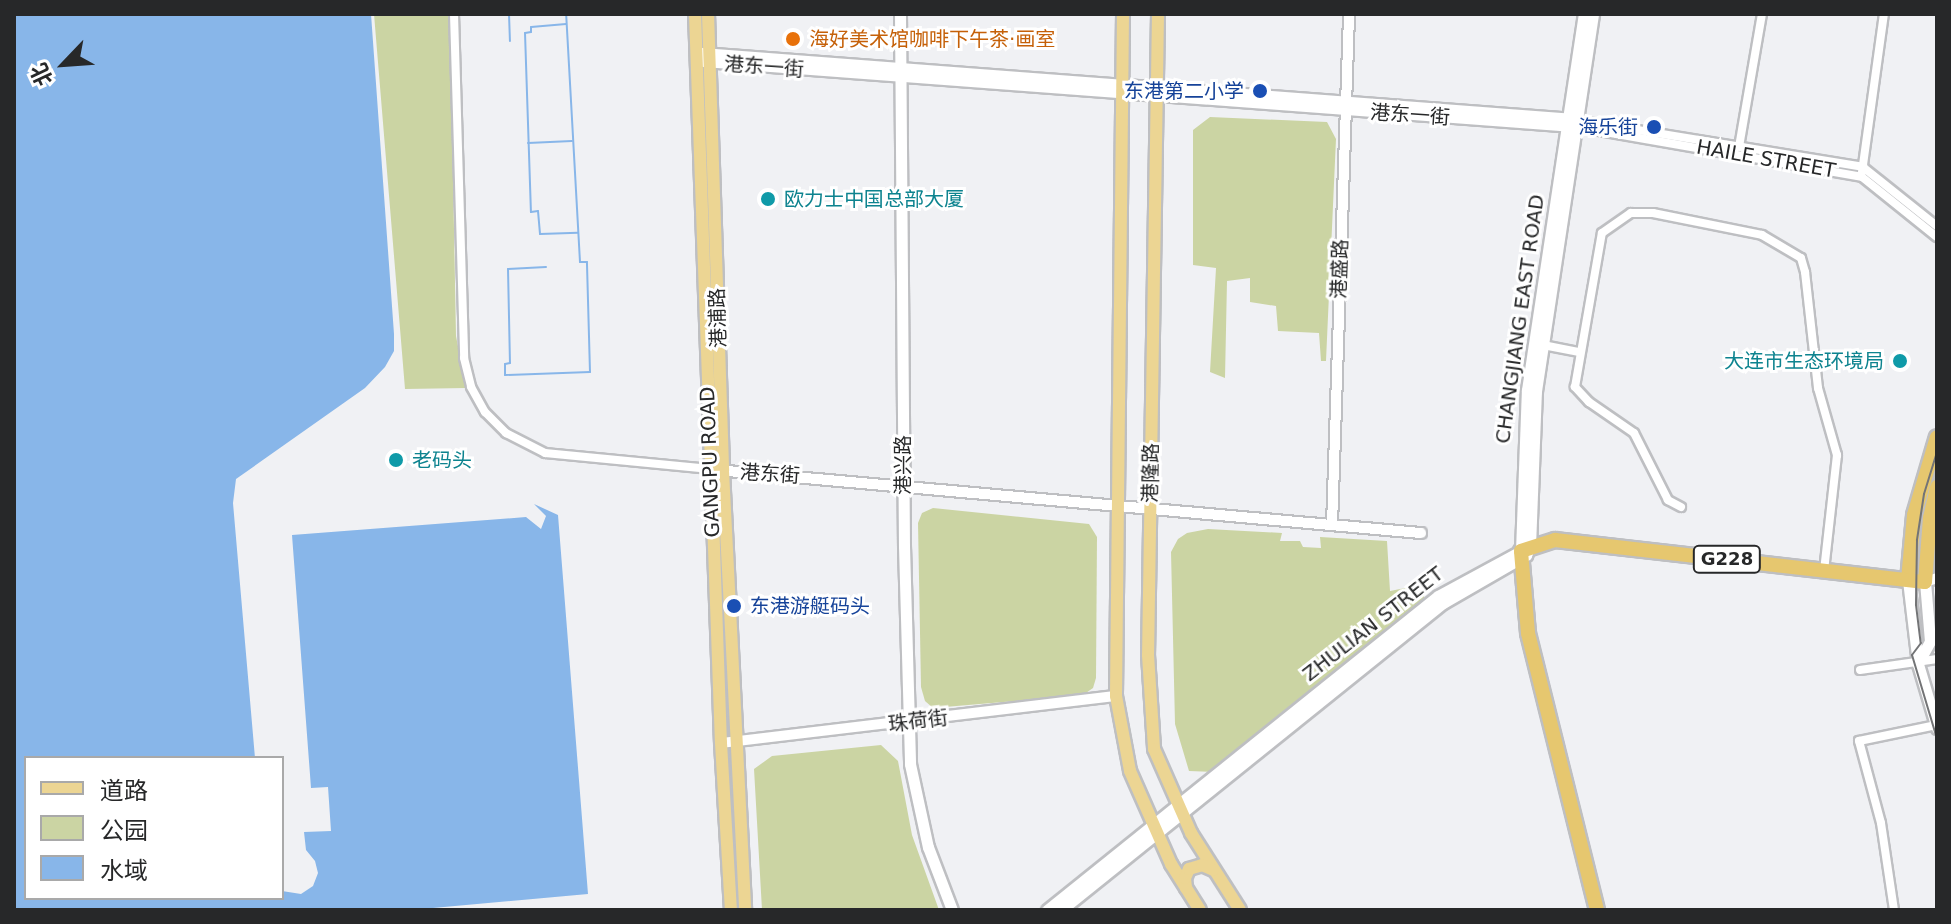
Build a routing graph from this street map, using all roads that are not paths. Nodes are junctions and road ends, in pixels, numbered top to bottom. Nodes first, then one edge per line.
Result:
1 (454, 14) edge
2 (695, 14) edge
3 (708, 14) edge
4 (900, 14) edge
5 (1123, 14) edge
6 (1158, 14) edge
7 (1349, 14) edge
8 (1584, 14) edge
9 (1593, 14) edge
10 (1762, 14) edge
11 (1884, 14) edge
12 (696, 58) junction
13 (710, 58) junction
14 (900, 72) junction
15 (1122, 89) junction
16 (1157, 91) junction
17 (1346, 106) junction
18 (1572, 123) junction
19 (1739, 150) junction
20 (1862, 172) junction
21 (1937, 226) edge
22 (1937, 237) edge
23 (1543, 345) junction
24 (1579, 352) junction
25 (1937, 437) edge
26 (716, 470) junction
27 (904, 485) junction
28 (1937, 487) edge
29 (1116, 505) junction
30 (1681, 507) dead end
31 (1151, 509) junction
32 (1332, 525) junction
33 (1421, 533) dead end
34 (1524, 552) junction
35 (1824, 570) junction
36 (1908, 580) junction
37 (1931, 580) edge
38 (1937, 659) edge
39 (1918, 664) junction
40 (1860, 670) dead end
41 (1116, 696) junction
42 (1936, 721) edge
43 (908, 722) junction
44 (735, 742) junction
45 (721, 743) junction
46 (1180, 808) junction
47 (1155, 828) junction
48 (1213, 870) junction
49 (1186, 888) junction
50 (731, 910) edge
51 (745, 910) edge
52 (952, 910) edge
53 (1047, 910) edge
54 (1061, 910) edge
55 (1200, 910) edge
56 (1240, 910) edge
57 (1597, 910) edge
58 (1606, 910) edge
59 (1894, 910) edge

1 - 26 street, 港东街
2 - 12 main road, GANGPU ROAD
3 - 13 main road, 港浦路
4 - 14 main road, 港兴路
5 - 15 main road, 港隆路
6 - 16 main road, 港隆路
7 - 17 street, 港盛路
8 - 18 main road, CHANGJIANG EAST ROAD
9 - 18 main road, CHANGJIANG EAST ROAD
10 - 19 street
11 - 20 street
12 - 13 street, 港东一街
12 - 26 main road, GANGPU ROAD
13 - 14 street, 港东一街
13 - 26 main road, 港浦路
14 - 15 street, 港东一街
14 - 27 main road, 港兴路
15 - 16 street, 港东一街
15 - 29 main road, 港隆路
16 - 17 street, 港东一街
16 - 31 main road, 港隆路
17 - 18 street, 港东一街
17 - 32 street, 港盛路
18 - 19 street, HAILE STREET
18 - 23 main road, CHANGJIANG EAST ROAD
18 - 34 main road, CHANGJIANG EAST ROAD
19 - 20 street, HAILE STREET
20 - 21 street, HAILE STREET
20 - 22 street, HAILE STREET
23 - 24 street
23 - 34 main road, CHANGJIANG EAST ROAD
24 - 30 street
24 - 35 street
25 - 36 highway
26 - 27 street, 港东街
26 - 44 main road, 港浦路
26 - 45 main road, GANGPU ROAD
27 - 29 street, 港东街
27 - 43 main road, 港兴路
28 - 37 highway
29 - 31 street, 港东街
29 - 41 main road, 港隆路
31 - 32 street, 港东街
31 - 46 main road, 港隆路
32 - 33 street, 港东街
34 - 35 highway, G228
34 - 46 main road, ZHULIAN STREET
34 - 57 highway, CHANGJIANG EAST ROAD
34 - 58 highway, CHANGJIANG EAST ROAD
35 - 36 highway, G228
36 - 37 highway, G228
36 - 39 main road
37 - 39 main road
38 - 39 street
39 - 40 street
39 - 42 main road
41 - 43 street, 珠荷街
41 - 47 main road, 港隆路
42 - 59 street
43 - 44 street, 珠荷街
43 - 52 main road, 港兴路
44 - 45 street, 珠荷街
44 - 51 main road, 港浦路
45 - 50 main road, GANGPU ROAD
46 - 47 main road, ZHULIAN STREET
46 - 48 main road, 港隆路
47 - 49 main road, 港隆路
47 - 53 main road, ZHULIAN STREET
47 - 54 main road, ZHULIAN STREET
48 - 49 main road
48 - 56 main road, 港隆路
49 - 55 main road, 港隆路

